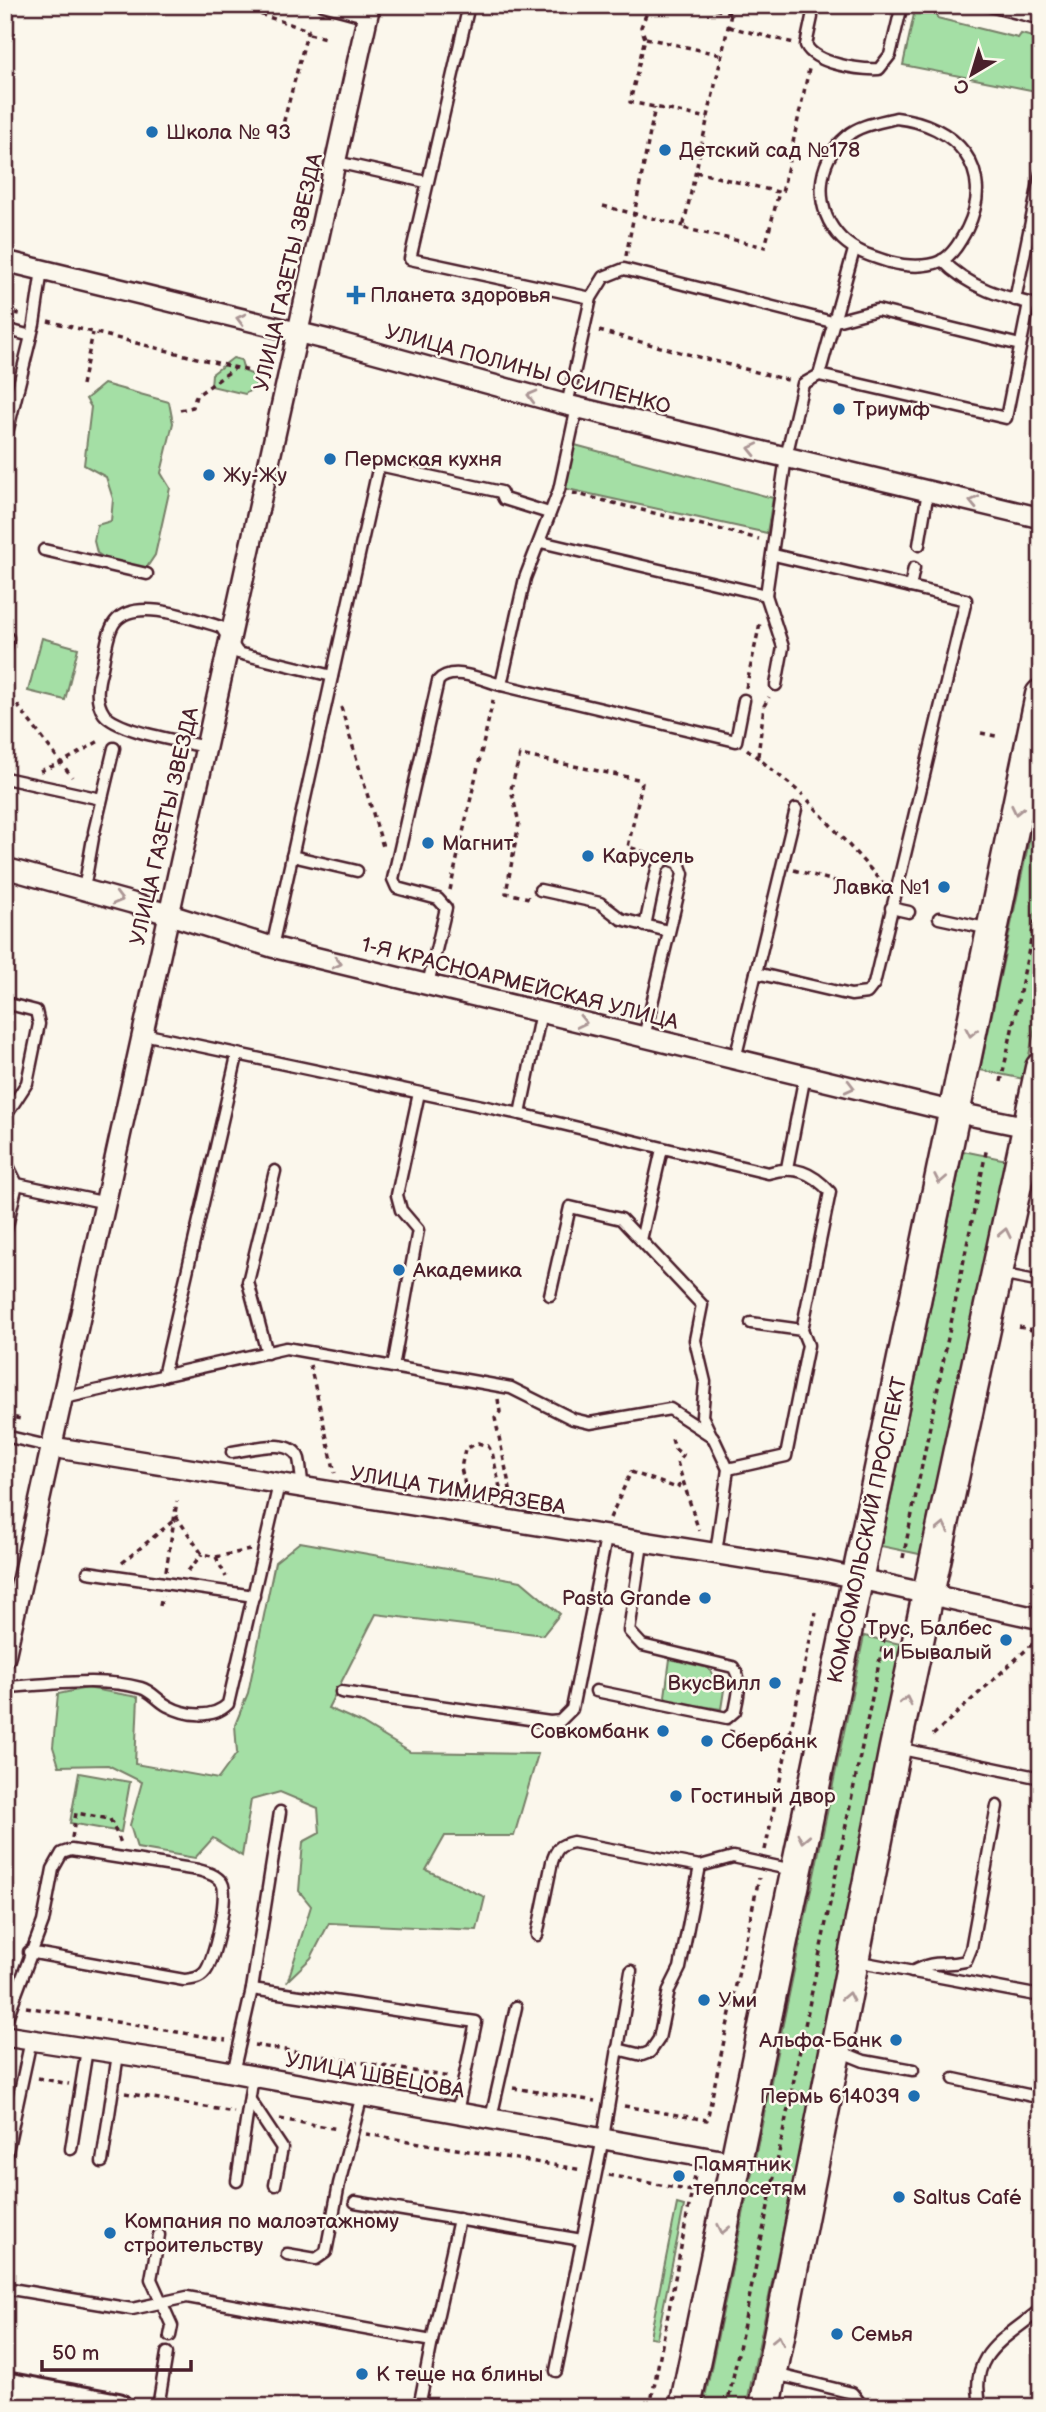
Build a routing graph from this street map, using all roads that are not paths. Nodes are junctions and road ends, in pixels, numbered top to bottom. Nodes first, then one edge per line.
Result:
1 (324, 5) edge
2 (469, 5) edge
3 (902, 5) edge
4 (986, 5) edge
5 (369, 11) edge
6 (812, 17) dead end
7 (1041, 19) edge
8 (336, 162) junction
9 (1041, 173) edge
10 (426, 182) junction
11 (854, 250) junction
12 (942, 260) junction
13 (5, 261) edge
14 (42, 270) junction
15 (591, 298) junction
16 (1015, 300) junction
17 (1029, 303) junction
18 (1041, 306) edge
19 (832, 322) junction
20 (5, 329) edge
21 (297, 333) junction
22 (31, 336) junction
23 (1020, 345) junction
24 (819, 375) junction
25 (572, 406) junction
26 (6, 437) edge
27 (786, 457) junction
28 (929, 491) junction
29 (549, 513) junction
30 (1041, 518) edge
31 (541, 542) junction
32 (919, 545) dead end
33 (44, 550) dead end
34 (774, 555) junction
35 (914, 568) dead end
36 (147, 573) dead end
37 (910, 587) junction
38 (766, 595) junction
39 (8, 638) dead end
40 (230, 640) junction
41 (5, 653) edge
42 (332, 676) junction
43 (499, 684) junction
44 (776, 685) road end
45 (1041, 695) edge
46 (744, 700) road end
47 (205, 747) junction
48 (114, 748) dead end
49 (10, 779) edge
50 (101, 799) junction
51 (796, 809) dead end
52 (292, 856) junction
53 (5, 868) edge
54 (357, 871) dead end
55 (84, 890) junction
56 (540, 890) road end
57 (893, 900) junction
58 (909, 912) dead end
59 (167, 914) junction
60 (939, 918) dead end
61 (645, 926) junction
62 (992, 929) junction
63 (668, 931) junction
64 (272, 947) junction
65 (756, 973) junction
66 (428, 984) junction
67 (5, 1003) edge
68 (541, 1012) junction
69 (143, 1034) junction
70 (644, 1037) junction
71 (237, 1056) junction
72 (735, 1059) junction
73 (1041, 1068) edge
74 (805, 1075) junction
75 (419, 1093) junction
76 (954, 1112) junction
77 (6, 1113) edge
78 (520, 1114) junction
79 (1027, 1127) junction
80 (662, 1149) junction
81 (5, 1160) edge
82 (787, 1168) junction
83 (275, 1171) dead end
84 (18, 1184) junction
85 (5, 1185) edge
86 (107, 1203) junction
87 (5, 1234) edge
88 (641, 1240) junction
89 (996, 1273) junction
90 (1041, 1282) edge
91 (551, 1295) dead end
92 (751, 1323) dead end
93 (802, 1330) junction
94 (267, 1353) junction
95 (393, 1367) junction
96 (163, 1376) junction
97 (64, 1398) junction
98 (5, 1436) edge
99 (713, 1437) junction
100 (52, 1447) junction
101 (232, 1452) dead end
102 (728, 1469) junction
103 (279, 1484) junction
104 (303, 1488) junction
105 (606, 1531) junction
106 (642, 1544) junction
107 (709, 1546) junction
108 (88, 1572) dead end
109 (856, 1579) junction
110 (929, 1595) junction
111 (254, 1596) junction
112 (1040, 1628) edge
113 (5, 1657) edge
114 (5, 1687) edge
115 (596, 1691) dead end
116 (341, 1692) dead end
117 (895, 1748) junction
118 (1041, 1778) edge
119 (997, 1806) dead end
120 (280, 1811) dead end
121 (699, 1866) junction
122 (797, 1870) junction
123 (537, 1935) dead end
124 (29, 1952) junction
125 (855, 1961) junction
126 (631, 1971) dead end
127 (912, 1972) junction
128 (252, 1989) junction
129 (1041, 1996) edge
130 (516, 2007) dead end
131 (5, 2023) edge
132 (5, 2036) edge
133 (31, 2040) junction
134 (87, 2049) junction
135 (617, 2049) junction
136 (837, 2050) junction
137 (118, 2054) junction
138 (913, 2070) dead end
139 (233, 2073) junction
140 (253, 2076) junction
141 (954, 2079) dead end
142 (362, 2095) junction
143 (1037, 2097) dead end
144 (250, 2100) junction
145 (457, 2112) junction
146 (491, 2118) junction
147 (603, 2138) junction
148 (71, 2148) dead end
149 (5, 2161) edge
150 (102, 2162) dead end
151 (737, 2163) junction
152 (237, 2181) dead end
153 (275, 2185) dead end
154 (355, 2202) dead end
155 (459, 2219) junction
156 (159, 2235) dead end
157 (582, 2240) junction
158 (287, 2253) dead end
159 (5, 2288) edge
160 (161, 2303) junction
161 (1041, 2309) edge
162 (170, 2336) dead end
163 (432, 2342) junction
164 (167, 2353) dead end
165 (556, 2371) dead end
166 (771, 2373) junction
167 (5, 2386) edge
168 (118, 2407) edge
169 (158, 2407) edge
170 (419, 2407) edge
171 (685, 2407) edge
172 (765, 2407) edge
173 (863, 2407) edge
174 (981, 2407) edge

1 - 5 lane
2 - 10 lane
3 - 6 lane
4 - 7 lane
5 - 8 street, УЛИЦА ГАЗЕТЫ ЗВЕЗДА
8 - 10 lane
8 - 21 street, УЛИЦА ГАЗЕТЫ ЗВЕЗДА
9 - 16 lane
10 - 15 lane
11 - 12 lane
11 - 12 lane
11 - 19 lane
12 - 16 lane
13 - 14 street, УЛИЦА ПОЛИНЫ ОСИПЕНКО
21 -> 14 street, УЛИЦА ПОЛИНЫ ОСИПЕНКО
14 - 22 lane
15 - 19 lane
15 - 25 lane
16 - 17 lane
17 - 18 lane
17 - 23 lane
19 - 23 lane
19 - 24 lane
20 - 22 lane
25 -> 21 street, УЛИЦА ПОЛИНЫ ОСИПЕНКО
21 - 40 street, УЛИЦА ГАЗЕТЫ ЗВЕЗДА
22 - 26 lane
23 - 24 lane
24 - 27 lane
27 -> 25 street, УЛИЦА ПОЛИНЫ ОСИПЕНКО
25 - 29 lane
27 - 28 street, УЛИЦА ПОЛИНЫ ОСИПЕНКО
27 - 34 lane
30 -> 28 street, УЛИЦА ПОЛИНЫ ОСИПЕНКО
28 - 32 lane
29 - 31 lane
29 - 42 lane
31 - 38 lane
31 - 43 lane
33 - 36 lane
34 - 37 lane
34 - 38 lane
35 - 37 lane
37 - 57 lane
38 - 44 lane
39 - 41 lane
40 - 42 lane
40 - 47 street, УЛИЦА ГАЗЕТЫ ЗВЕЗДА
40 - 47 lane
42 - 52 lane
43 - 46 lane
43 - 66 lane
45 -> 62 main road, КОМСОМОЛЬСКИЙ ПРОСПЕКТ
47 - 59 street, УЛИЦА ГАЗЕТЫ ЗВЕЗДА
48 - 50 lane
49 - 50 lane
50 - 55 lane
51 - 65 lane
52 - 54 lane
52 - 64 lane
53 - 55 street, 1-Я КРАСНОАРМЕЙСКАЯ УЛИЦА
55 -> 59 street, 1-Я КРАСНОАРМЕЙСКАЯ УЛИЦА
56 - 61 lane
57 - 58 lane
57 - 65 lane
59 - 64 street, 1-Я КРАСНОАРМЕЙСКАЯ УЛИЦА
59 - 69 street, УЛИЦА ГАЗЕТЫ ЗВЕЗДА
60 - 62 lane
61 - 63 lane
61 - 63 lane
62 -> 76 main road, КОМСОМОЛЬСКИЙ ПРОСПЕКТ
63 - 70 lane
64 -> 66 street, 1-Я КРАСНОАРМЕЙСКАЯ УЛИЦА
65 - 72 lane
66 - 68 street, 1-Я КРАСНОАРМЕЙСКАЯ УЛИЦА
67 - 77 lane
68 -> 70 street, 1-Я КРАСНОАРМЕЙСКАЯ УЛИЦА
68 - 78 lane
69 - 71 lane
69 - 86 street, УЛИЦА ГАЗЕТЫ ЗВЕЗДА
70 - 72 street, 1-Я КРАСНОАРМЕЙСКАЯ УЛИЦА
71 - 75 lane
71 - 96 lane
72 - 74 street, 1-Я КРАСНОАРМЕЙСКАЯ УЛИЦА
73 - 79 main road
74 -> 76 street, 1-Я КРАСНОАРМЕЙСКАЯ УЛИЦА
74 - 82 lane
75 - 78 lane
75 - 95 lane
76 - 79 street, 1-Я КРАСНОАРМЕЙСКАЯ УЛИЦА
76 -> 109 main road, КОМСОМОЛЬСКИЙ ПРОСПЕКТ
78 - 80 lane
89 -> 79 main road
80 - 82 lane
80 - 88 lane
81 - 84 lane
82 - 93 lane
83 - 94 lane
84 - 85 lane
84 - 86 lane
84 - 87 lane
86 - 97 street, УЛИЦА ГАЗЕТЫ ЗВЕЗДА
88 - 91 lane
88 - 99 lane
89 - 90 lane
110 -> 89 main road
92 - 93 lane
93 - 102 lane
94 - 95 lane
94 - 96 lane
95 - 99 lane
96 - 97 lane
97 - 100 street, УЛИЦА ГАЗЕТЫ ЗВЕЗДА
98 - 100 lane
99 - 102 lane
100 - 103 street, УЛИЦА ТИМИРЯЗЕВА
100 - 113 street, УЛИЦА ГАЗЕТЫ ЗВЕЗДА
101 - 104 lane
102 - 107 lane
103 - 104 street, УЛИЦА ТИМИРЯЗЕВА
103 - 111 lane
104 - 105 street, УЛИЦА ТИМИРЯЗЕВА
105 - 106 street, УЛИЦА ТИМИРЯЗЕВА
105 - 116 lane
106 - 107 street, УЛИЦА ТИМИРЯЗЕВА
106 - 115 lane
107 - 109 street, УЛИЦА ТИМИРЯЗЕВА
108 - 111 lane
109 - 110 street, УЛИЦА ТИМИРЯЗЕВА
109 -> 122 main road, КОМСОМОЛЬСКИЙ ПРОСПЕКТ
110 - 112 street, УЛИЦА ТИМИРЯЗЕВА
117 -> 110 main road
111 - 114 lane
117 - 118 lane
117 - 125 main road
119 - 127 lane
120 - 128 lane
121 - 122 lane
121 - 123 lane
121 - 135 lane
122 - 151 main road, КОМСОМОЛЬСКИЙ ПРОСПЕКТ
124 - 124 lane
124 - 131 lane
125 - 127 lane
136 -> 125 main road
126 - 135 lane
127 - 129 lane
128 - 139 lane
128 - 145 lane
130 - 146 lane
132 - 133 street, УЛИЦА ШВЕЦОВА
133 - 134 street, УЛИЦА ШВЕЦОВА
133 - 149 lane
134 - 137 street, УЛИЦА ШВЕЦОВА
134 - 148 lane
135 - 147 lane
136 - 138 lane
166 -> 136 main road
137 - 139 street, УЛИЦА ШВЕЦОВА
137 - 150 lane
139 - 140 street, УЛИЦА ШВЕЦОВА
140 - 142 street, УЛИЦА ШВЕЦОВА
140 - 144 lane
141 - 143 lane
142 - 145 street, УЛИЦА ШВЕЦОВА
142 - 158 lane
144 - 152 lane
144 - 153 lane
145 - 146 street, УЛИЦА ШВЕЦОВА
146 - 147 street, УЛИЦА ШВЕЦОВА
147 - 151 street, УЛИЦА ШВЕЦОВА
147 - 157 lane
151 -> 171 main road, КОМСОМОЛЬСКИЙ ПРОСПЕКТ
154 - 155 lane
155 - 157 lane
155 - 163 lane
156 - 160 lane
157 - 165 lane
159 - 160 lane
160 - 162 lane
160 - 163 lane
161 - 174 lane
163 - 170 lane
164 - 169 lane
166 - 172 main road
166 - 173 lane
167 - 168 main road

